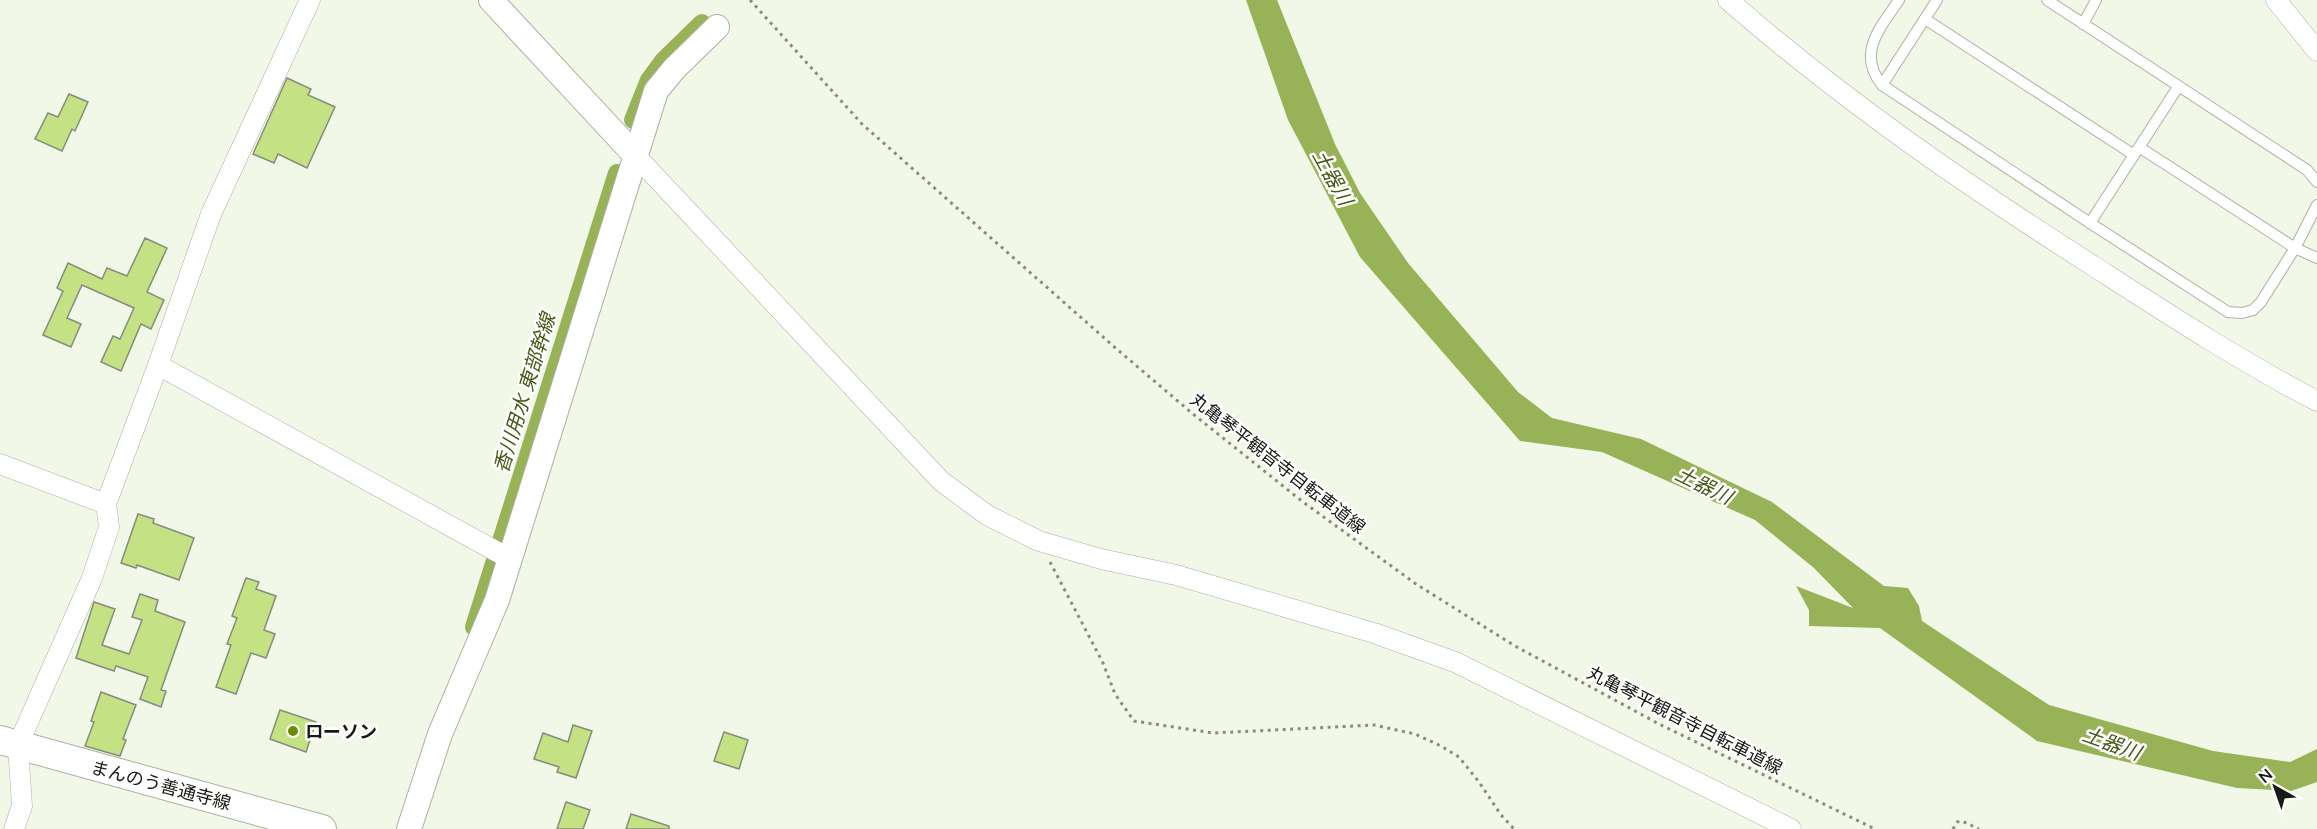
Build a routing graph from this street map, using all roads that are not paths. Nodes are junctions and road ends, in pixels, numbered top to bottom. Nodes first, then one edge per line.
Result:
1 (310, 0) edge
2 (491, 0) edge
3 (1728, 0) edge
4 (1899, 0) edge
5 (1937, 0) edge
6 (2047, 0) edge
7 (2097, 0) edge
8 (2276, 0) edge
9 (1925, 19) junction
10 (2083, 24) junction
11 (717, 27) dead end
12 (2317, 51) edge
13 (1882, 85) junction
14 (2178, 87) junction
15 (2137, 151) junction
16 (635, 155) junction
17 (2316, 179) edge
18 (2317, 205) edge
19 (2090, 224) junction
20 (2295, 248) junction
21 (2317, 258) edge
22 (158, 365) junction
23 (2317, 402) edge
24 (0, 464) edge
25 (106, 504) junction
26 (510, 559) junction
27 (9, 743) edge
28 (14, 829) edge
29 (322, 829) edge
30 (409, 829) edge
31 (1791, 829) edge

1 - 22 street
2 - 16 street
3 - 23 street
4 - 13 lane
5 - 9 lane
6 - 10 lane
7 - 10 lane
8 - 12 street
9 - 13 lane
9 - 15 lane
10 - 14 lane
11 - 16 street
13 - 19 lane
14 - 15 lane
14 - 17 lane
15 - 19 lane
15 - 20 lane
16 - 26 street
16 - 31 street
18 - 20 lane
19 - 20 lane
20 - 21 lane
22 - 25 street
22 - 26 street
24 - 25 street
25 - 27 street
26 - 30 street
27 - 28 street
27 - 29 main road, まんのう善通寺線

